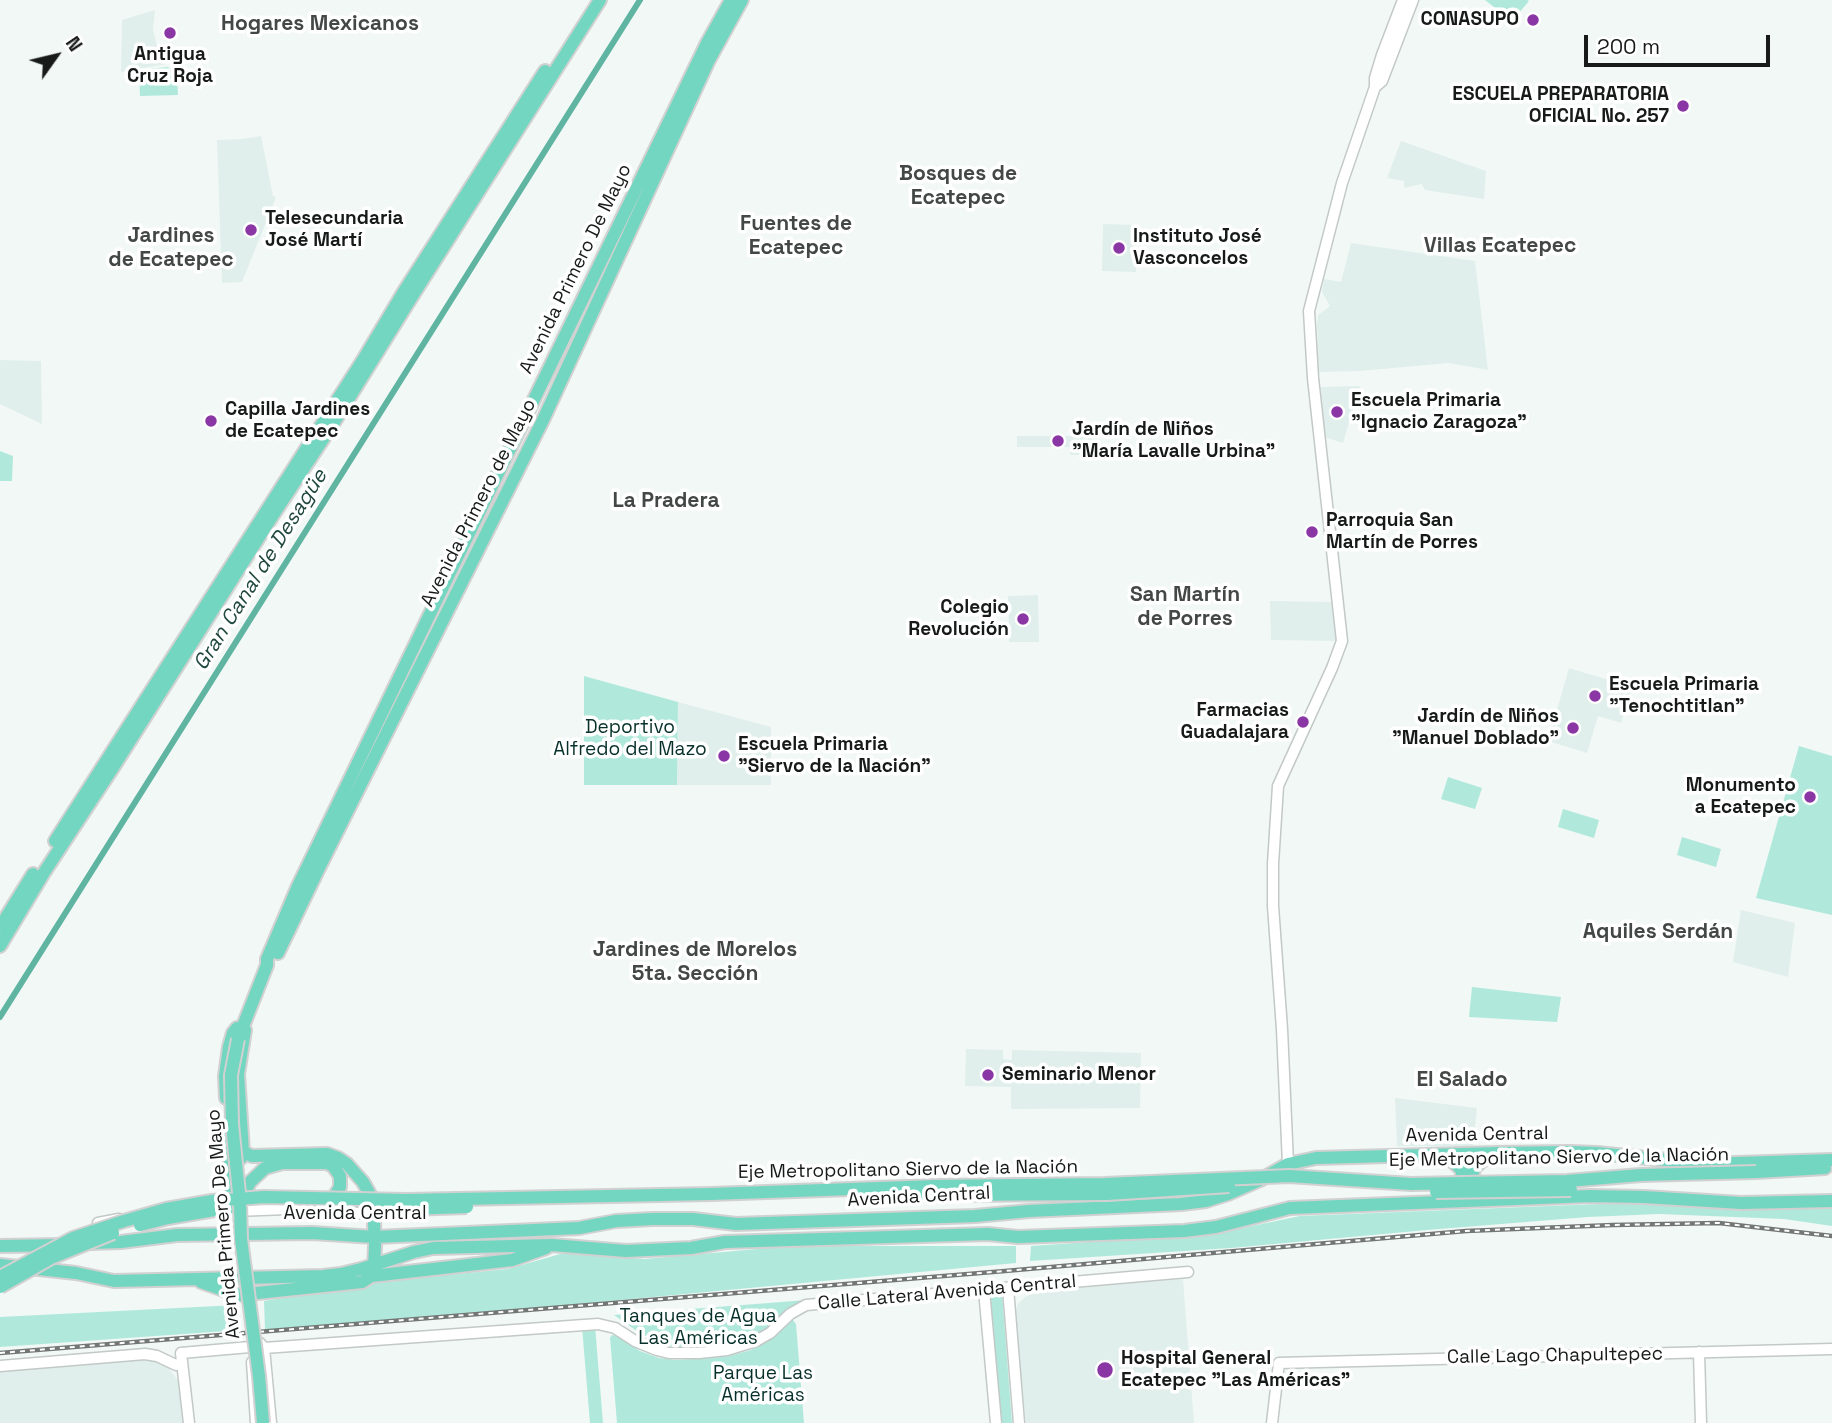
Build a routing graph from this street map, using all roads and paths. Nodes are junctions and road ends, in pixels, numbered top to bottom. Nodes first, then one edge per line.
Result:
1 (590, 0) edge
2 (600, 0) edge
3 (731, 0) edge
4 (742, 0) edge
5 (1403, 0) edge
6 (1413, 0) edge
7 (727, 18) junction
8 (1377, 82) junction
9 (448, 578) joint
10 (0, 927) edge
11 (0, 946) edge
12 (267, 965) junction
13 (243, 1023) junction
14 (243, 1152) junction
15 (1498, 1153) junction
16 (1439, 1155) junction
17 (229, 1158) junction
18 (1832, 1160) edge
19 (1287, 1164) junction
20 (1832, 1169) edge
21 (1493, 1200) junction
22 (1832, 1201) edge
23 (1438, 1202) junction
24 (1697, 1202) junction
25 (240, 1203) junction
26 (314, 1208) junction
27 (218, 1212) junction
28 (374, 1215) junction
29 (98, 1223) junction
30 (375, 1237) junction
31 (94, 1243) junction
32 (44, 1245) junction
33 (552, 1245) junction
34 (0, 1246) edge
35 (0, 1265) edge
36 (373, 1270) junction
37 (1188, 1272) dead end
38 (0, 1277) edge
39 (0, 1287) edge
40 (1009, 1288) junction
41 (984, 1290) junction
42 (250, 1347) junction
43 (264, 1348) junction
44 (1832, 1349) edge
45 (1699, 1352) junction
46 (181, 1363) junction
47 (0, 1366) edge
48 (189, 1423) edge
49 (256, 1423) edge
50 (263, 1423) edge
51 (271, 1423) edge
52 (996, 1423) edge
53 (1018, 1423) edge
54 (1272, 1423) edge
55 (1701, 1423) edge

1 - 10 highway
2 - 11 highway
3 - 7 highway
4 - 7 highway
5 - 8 street
6 - 8 street
7 - 9 highway, Avenida Primero De Mayo
7 - 12 highway, Avenida Primero de Mayo
8 - 19 street
9 - 12 highway, Avenida Primero de Mayo
12 - 13 highway, Avenida Primero de Mayo
13 - 14 highway, Avenida Primero De Mayo
13 - 17 highway, Avenida Primero De Mayo
13 - 25 highway, Avenida Primero De Mayo, bridge
14 - 17 highway
14 - 28 highway
15 - 16 highway, Avenida Central
15 - 18 highway, Avenida Central
15 - 21 highway
16 - 19 highway, Avenida Central
16 - 23 highway
17 - 27 highway, Avenida Primero De Mayo
19 - 30 highway, Avenida Central
20 - 38 highway, Eje Metropolitano Siervo de la Nación, bridge
21 - 23 highway, Avenida Central
21 - 24 highway, Avenida Central
22 - 24 highway, Avenida Central
23 - 33 highway, Avenida Central
24 - 39 highway, Eje Metropolitano Siervo de la Nación, bridge
25 - 26 highway, bridge
25 - 50 highway, Avenida Primero De Mayo, bridge
26 - 27 street
26 - 28 street
27 - 29 street
28 - 30 highway
29 - 31 highway
29 - 32 highway
30 - 31 highway, Avenida Central
30 - 36 highway
31 - 32 highway, Avenida Central
32 - 34 highway, Avenida Central
33 - 36 highway
33 - 36 highway, Avenida Central
35 - 36 highway, Avenida Central
37 - 40 street, Calle Lateral Avenida Central
40 - 41 street, Calle Lateral Avenida Central
40 - 53 street
41 - 43 street, Calle Lateral Avenida Central
41 - 52 street
42 - 43 street, Calle Lateral Avenida Central
42 - 46 street, Calle Lateral Avenida Central
42 - 49 street
43 - 51 street
44 - 45 street, Calle Lago Chapultepec
45 - 54 street, Calle Lago Chapultepec
45 - 55 street
46 - 47 street
46 - 48 street

